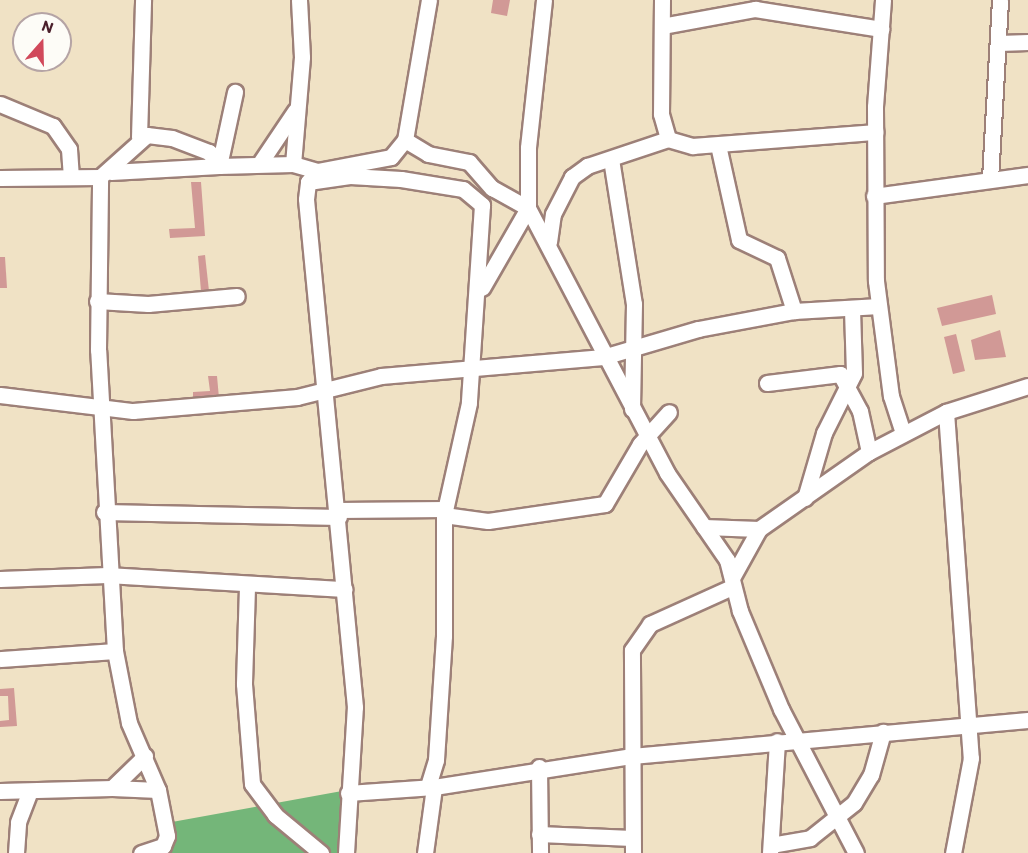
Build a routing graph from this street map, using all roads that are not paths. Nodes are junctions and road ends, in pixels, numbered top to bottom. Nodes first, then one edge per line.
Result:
1 (143, 0) edge
2 (299, 0) edge
3 (429, 0) edge
4 (544, 0) edge
5 (662, 0) edge
6 (883, 0) edge
7 (999, 0) edge
8 (662, 26) junction
9 (881, 29) junction
10 (1028, 42) edge
11 (999, 43) junction
12 (235, 92) dead end
13 (0, 104) edge
14 (294, 111) junction
15 (875, 132) junction
16 (139, 137) junction
17 (668, 139) junction
18 (405, 140) junction
19 (718, 145) junction
20 (991, 147) junction
21 (611, 159) junction
22 (260, 163) junction
23 (293, 164) junction
24 (219, 166) junction
25 (105, 174) junction
26 (1028, 175) edge
27 (71, 177) junction
28 (313, 177) junction
29 (1010, 177) junction
30 (0, 178) edge
31 (990, 180) junction
32 (874, 196) junction
33 (528, 208) junction
34 (549, 242) junction
35 (480, 291) junction
36 (237, 296) dead end
37 (97, 301) junction
38 (879, 306) junction
39 (852, 308) junction
40 (794, 311) junction
41 (634, 345) junction
42 (603, 357) junction
43 (472, 368) junction
44 (767, 382) dead end
45 (849, 386) junction
46 (1028, 386) edge
47 (325, 394) junction
48 (0, 395) edge
49 (100, 409) junction
50 (632, 409) junction
51 (669, 412) dead end
52 (946, 412) junction
53 (903, 432) junction
54 (648, 438) junction
55 (869, 452) junction
56 (805, 499) junction
57 (104, 512) junction
58 (445, 512) junction
59 (339, 513) junction
60 (704, 527) junction
61 (759, 529) junction
62 (107, 575) junction
63 (0, 579) edge
64 (732, 581) junction
65 (247, 587) junction
66 (345, 589) junction
67 (115, 651) junction
68 (0, 658) edge
69 (1028, 720) edge
70 (967, 721) junction
71 (883, 732) junction
72 (796, 739) junction
73 (777, 741) junction
74 (146, 756) junction
75 (631, 756) junction
76 (539, 766) junction
77 (431, 787) junction
78 (112, 788) junction
79 (158, 790) junction
80 (0, 791) edge
81 (29, 793) junction
82 (348, 793) junction
83 (838, 818) junction
84 (540, 834) junction
85 (633, 845) edge
86 (771, 849) edge
87 (16, 853) edge
88 (141, 853) edge
89 (321, 853) edge
90 (346, 853) edge
91 (425, 853) edge
92 (540, 853) edge
93 (856, 853) edge
94 (953, 853) edge

1 - 16 street
2 - 14 street
3 - 18 street
4 - 33 street
5 - 8 street
6 - 9 street
7 - 11 street
8 - 9 street
8 - 17 street
9 - 15 street
10 - 11 street
11 - 20 street
12 - 24 street
13 - 27 street
14 - 22 street
14 - 23 street
15 - 19 street
15 - 32 street
16 - 24 street
16 - 25 street
17 - 19 street
17 - 21 street
18 - 28 street
18 - 33 street
19 - 40 street
20 - 29 street
20 - 31 street
21 - 34 street
21 - 41 street
22 - 23 street
22 - 24 street
23 - 28 street
24 - 25 street
25 - 27 street
25 - 37 street
26 - 29 street
27 - 30 street
28 - 35 street
28 - 47 street
29 - 31 street
31 - 32 street
32 - 38 street
33 - 34 street
33 - 35 street
34 - 42 street
35 - 43 street
36 - 37 street
37 - 49 street
38 - 39 street
38 - 53 street
39 - 40 street
39 - 45 street
40 - 41 street
41 - 42 street
41 - 50 street
42 - 43 street
42 - 50 street
43 - 47 street
43 - 58 street
44 - 45 street
45 - 55 street
45 - 56 street
46 - 52 street
47 - 49 street
47 - 59 street
48 - 49 street
49 - 57 street
50 - 54 street
51 - 54 street
52 - 53 street
52 - 70 street
53 - 55 street
54 - 58 street
54 - 60 street
55 - 56 street
56 - 61 street
57 - 59 street
57 - 62 street
58 - 59 street
58 - 77 street
59 - 66 street
60 - 61 street
60 - 64 street
61 - 64 street
62 - 63 street
62 - 65 street
62 - 67 street
64 - 72 street
64 - 75 street
65 - 66 street
65 - 89 street
66 - 82 street
67 - 68 street
67 - 74 street
69 - 70 street
70 - 71 street
70 - 94 street
71 - 72 street
71 - 83 street
72 - 73 street
72 - 83 street
73 - 75 street
73 - 86 street
74 - 78 street
74 - 79 street
75 - 76 street
75 - 85 street
76 - 77 street
76 - 84 street
77 - 82 street
77 - 91 street
78 - 79 street
78 - 81 street
79 - 88 street
80 - 81 street
81 - 87 street
82 - 90 street
83 - 86 street
83 - 93 street
84 - 85 street
84 - 92 street

